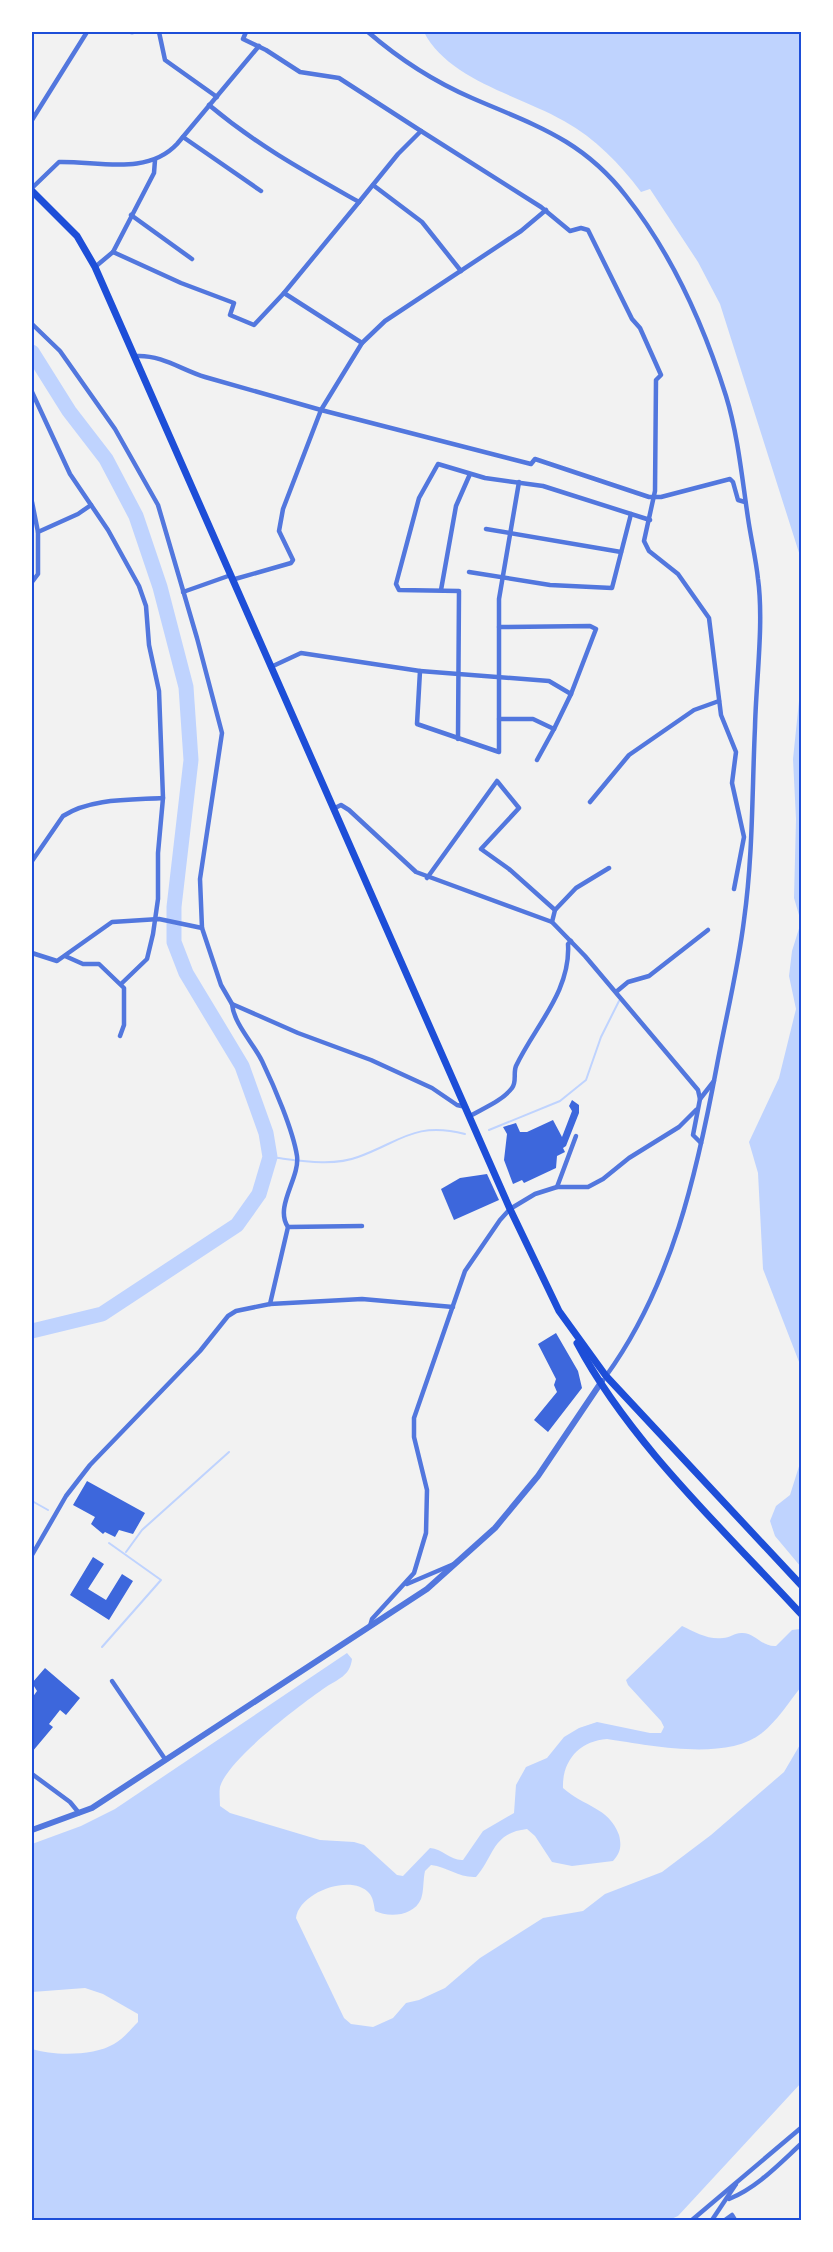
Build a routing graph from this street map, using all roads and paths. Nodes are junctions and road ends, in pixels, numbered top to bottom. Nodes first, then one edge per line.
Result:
1 (87, 32) edge
2 (159, 32) edge
3 (246, 32) edge
4 (368, 32) edge
5 (259, 46) junction
6 (217, 97) junction
7 (209, 105) junction
8 (32, 120) edge
9 (421, 130) junction
10 (183, 137) junction
11 (155, 160) junction
12 (374, 185) junction
13 (32, 190) edge
14 (261, 191) dead end
15 (359, 202) junction
16 (546, 210) junction
17 (131, 215) junction
18 (113, 252) junction
19 (192, 259) dead end
20 (96, 267) junction
21 (461, 271) junction
22 (284, 293) junction
23 (32, 324) edge
24 (362, 344) junction
25 (136, 356) junction
26 (32, 392) edge
27 (321, 410) junction
28 (470, 474) junction
29 (519, 482) junction
30 (654, 497) junction
31 (32, 502) edge
32 (745, 502) junction
33 (91, 505) junction
34 (631, 514) junction
35 (650, 520) junction
36 (486, 529) dead end
37 (38, 532) junction
38 (509, 534) junction
39 (621, 552) junction
40 (469, 572) dead end
41 (234, 577) junction
42 (502, 577) junction
43 (32, 582) edge
44 (441, 590) junction
45 (183, 592) junction
46 (499, 627) junction
47 (273, 666) junction
48 (420, 671) junction
49 (458, 675) junction
50 (498, 677) junction
51 (571, 694) junction
52 (719, 701) junction
53 (499, 718) junction
54 (554, 729) junction
55 (458, 739) junction
56 (537, 760) dead end
57 (164, 798) junction
58 (590, 802) dead end
59 (335, 808) junction
60 (744, 837) junction
61 (751, 837) junction
62 (32, 861) edge
63 (609, 868) dead end
64 (427, 878) junction
65 (734, 889) dead end
66 (555, 910) junction
67 (157, 919) junction
68 (552, 922) junction
69 (200, 927) junction
70 (708, 930) dead end
71 (571, 941) junction
72 (32, 953) edge
73 (65, 956) junction
74 (121, 984) junction
75 (616, 992) junction
76 (232, 1004) junction
77 (120, 1036) dead end
78 (714, 1081) junction
79 (700, 1099) junction
80 (466, 1107) junction
81 (696, 1110) junction
82 (470, 1116) junction
83 (576, 1136) dead end
84 (701, 1143) junction
85 (557, 1187) junction
86 (510, 1209) junction
87 (362, 1226) dead end
88 (288, 1227) junction
89 (270, 1304) junction
90 (453, 1307) junction
91 (566, 1323) junction
92 (606, 1376) junction
93 (601, 1383) junction
94 (32, 1554) edge
95 (456, 1564) junction
96 (407, 1584) junction
97 (801, 1586) edge
98 (801, 1615) edge
99 (370, 1627) junction
100 (112, 1681) dead end
101 (165, 1759) junction
102 (32, 1774) edge
103 (79, 1813) junction
104 (32, 1830) edge
105 (801, 2127) edge
106 (801, 2143) edge
107 (738, 2182) junction
108 (729, 2199) junction
109 (692, 2220) edge
110 (712, 2220) edge
111 (725, 2220) edge
112 (735, 2220) edge

1 - 8 street
2 - 6 street
3 - 5 street
4 - 32 street
5 - 6 street
5 - 9 street
6 - 7 street
7 - 10 street
7 - 15 street
9 - 12 street
9 - 16 street
10 - 11 street
10 - 14 street
11 - 13 street
11 - 17 street
12 - 15 street
12 - 21 street
13 - 20 main road
15 - 22 street
16 - 21 street
16 - 30 street
17 - 18 street
17 - 19 street
18 - 20 street
18 - 22 street
20 - 25 main road
21 - 24 street
22 - 24 street
23 - 45 street
24 - 27 street
25 - 27 street
25 - 41 main road
26 - 33 street
27 - 30 street
27 - 41 street
28 - 29 street
28 - 44 street
28 - 44 street
29 - 34 street
29 - 38 street
30 - 32 street
30 - 35 street
31 - 37 street
32 - 61 street
33 - 37 street
33 - 57 street
34 - 35 street
34 - 39 street
35 - 52 street
36 - 38 street
37 - 43 street
38 - 39 street
38 - 42 street
39 - 42 street
40 - 42 street
41 - 45 street
41 - 47 main road
42 - 46 street
44 - 49 street
45 - 69 street
46 - 50 street
46 - 51 street
47 - 48 street
47 - 59 main road
48 - 49 street
48 - 55 street
49 - 50 street
49 - 55 street
50 - 51 street
50 - 53 street
51 - 54 street
52 - 58 street
52 - 60 street
53 - 54 street
53 - 55 street
54 - 56 street
57 - 62 street
57 - 67 street
59 - 64 street
59 - 80 main road
60 - 61 street
60 - 65 street
61 - 78 street
63 - 66 street
64 - 66 street
64 - 68 street
66 - 68 street
67 - 69 street
67 - 73 street
67 - 74 street
68 - 71 street
69 - 76 street
70 - 75 street
71 - 75 street
71 - 82 street
72 - 73 street
73 - 74 street
74 - 77 street
75 - 79 street
76 - 80 street
76 - 88 street
78 - 79 street
78 - 84 street
79 - 81 street
80 - 82 main road
81 - 84 street
81 - 85 street
82 - 86 main road
83 - 85 street
84 - 92 street
85 - 86 street
86 - 90 street
86 - 91 main road
87 - 88 street
88 - 89 street
89 - 90 street
89 - 94 street
90 - 96 street
91 - 92 main road
91 - 93 main road
92 - 93 street
92 - 97 main road
93 - 95 street
93 - 98 main road
95 - 96 street
95 - 99 street
96 - 99 street
99 - 101 street
100 - 101 street
101 - 103 street
102 - 103 street
103 - 104 street
105 - 107 street
106 - 108 street
107 - 108 street
107 - 109 street
108 - 110 street
111 - 112 street

